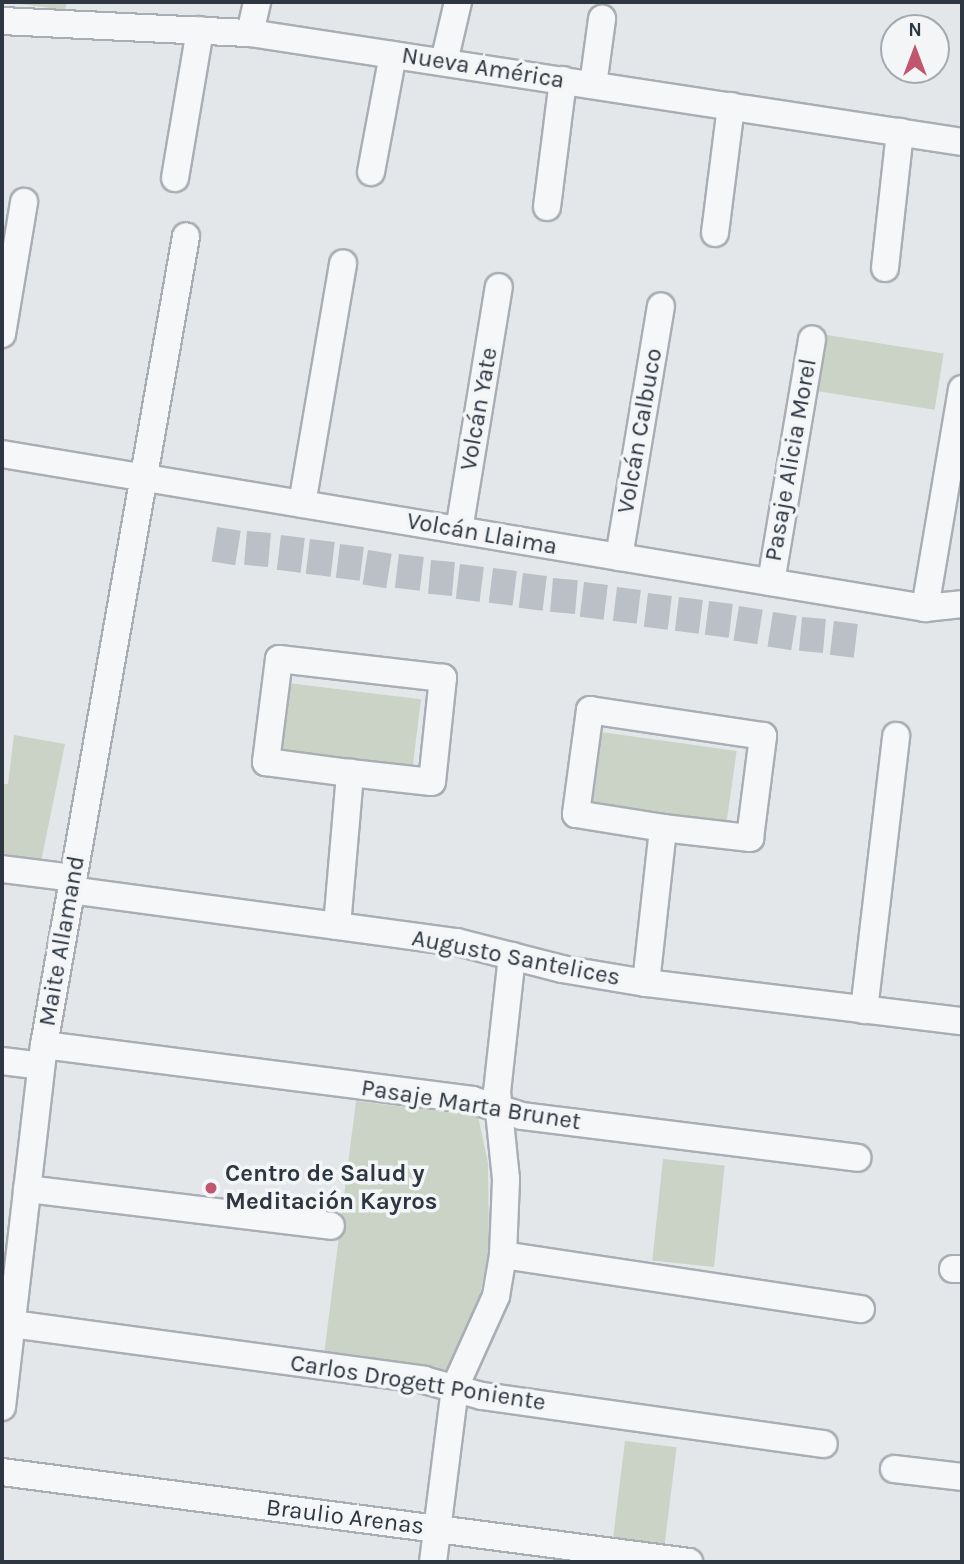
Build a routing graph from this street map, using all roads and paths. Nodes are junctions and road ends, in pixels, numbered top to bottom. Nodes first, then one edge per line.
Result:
1 (257, 2) edge
2 (458, 2) edge
3 (100, 14) edge
4 (603, 19) dead end
5 (2, 21) edge
6 (200, 30) junction
7 (250, 33) junction
8 (393, 55) junction
9 (444, 62) junction
10 (563, 80) junction
11 (593, 85) junction
12 (731, 106) junction
13 (900, 132) junction
14 (962, 142) edge
15 (371, 172) dead end
16 (175, 177) dead end
17 (24, 202) dead end
18 (547, 207) dead end
19 (715, 233) dead end
20 (186, 236) dead end
21 (343, 262) dead end
22 (885, 268) dead end
23 (499, 287) dead end
24 (661, 306) dead end
25 (2, 334) edge
26 (812, 339) dead end
27 (962, 389) edge
28 (2, 454) edge
29 (145, 478) junction
30 (302, 504) junction
31 (459, 530) junction
32 (619, 557) junction
33 (771, 582) junction
34 (962, 604) edge
35 (925, 608) junction
36 (896, 736) dead end
37 (349, 773) junction
38 (663, 828) junction
39 (2, 869) edge
40 (72, 884) junction
41 (337, 926) junction
42 (512, 956) junction
43 (646, 984) junction
44 (864, 1010) junction
45 (962, 1021) edge
46 (43, 1056) junction
47 (2, 1061) edge
48 (497, 1105) junction
49 (857, 1158) dead end
50 (27, 1189) junction
51 (331, 1226) dead end
52 (11, 1247) edge
53 (503, 1255) junction
54 (861, 1309) dead end
55 (12, 1324) junction
56 (455, 1387) junction
57 (2, 1407) edge
58 (824, 1444) dead end
59 (894, 1469) dead end
60 (2, 1472) edge
61 (962, 1477) edge
62 (437, 1529) junction
63 (433, 1562) edge
64 (689, 1562) edge

1 - 7 street
2 - 9 street
3 - 5 street, Nueva América
3 - 6 street, Nueva América
4 - 11 street
6 - 7 street, Nueva América
6 - 16 street
7 - 8 street, Nueva América
8 - 9 street, Nueva América
8 - 15 street
9 - 10 street, Nueva América
10 - 11 street, Nueva América
10 - 18 street
11 - 12 street, Nueva América
12 - 13 street, Nueva América
12 - 19 street
13 - 14 street, Nueva América
13 - 22 street
17 - 25 street
20 - 29 street, Maite Allamand
21 - 30 street
23 - 31 street, Volcán Yate
24 - 32 street, Volcán Calbuco
26 - 33 street, Pasaje Alicia Morel
27 - 35 street
28 - 29 street, Volcán Llaima
29 - 30 street, Volcán Llaima
29 - 40 street, Maite Allamand
30 - 31 street, Volcán Llaima
31 - 32 street, Volcán Llaima
32 - 33 street, Volcán Llaima
33 - 35 street, Volcán Llaima
34 - 35 street, Volcán Llaima
36 - 44 street
37 - 37 street
37 - 41 street
38 - 38 street
38 - 43 street
39 - 40 street, Augusto Santelices
40 - 41 street, Augusto Santelices
40 - 46 street, Maite Allamand
41 - 42 street, Augusto Santelices
42 - 43 street, Augusto Santelices
42 - 48 street
43 - 44 street, Augusto Santelices
44 - 45 street, Augusto Santelices
46 - 47 street, Pasaje Marta Brunet
46 - 48 street, Pasaje Marta Brunet
46 - 50 street, Maite Allamand
48 - 49 street, Pasaje Marta Brunet
48 - 53 street
50 - 51 street
50 - 52 street, Maite Allamand
52 - 55 street, Maite Allamand
53 - 54 street
53 - 56 street
55 - 56 street, Carlos Drogett Poniente
55 - 57 street, Maite Allamand
56 - 58 street, Carlos Drogett Poniente
56 - 62 street
59 - 61 street
60 - 62 street, Braulio Arenas
62 - 63 street
62 - 64 street, Braulio Arenas

